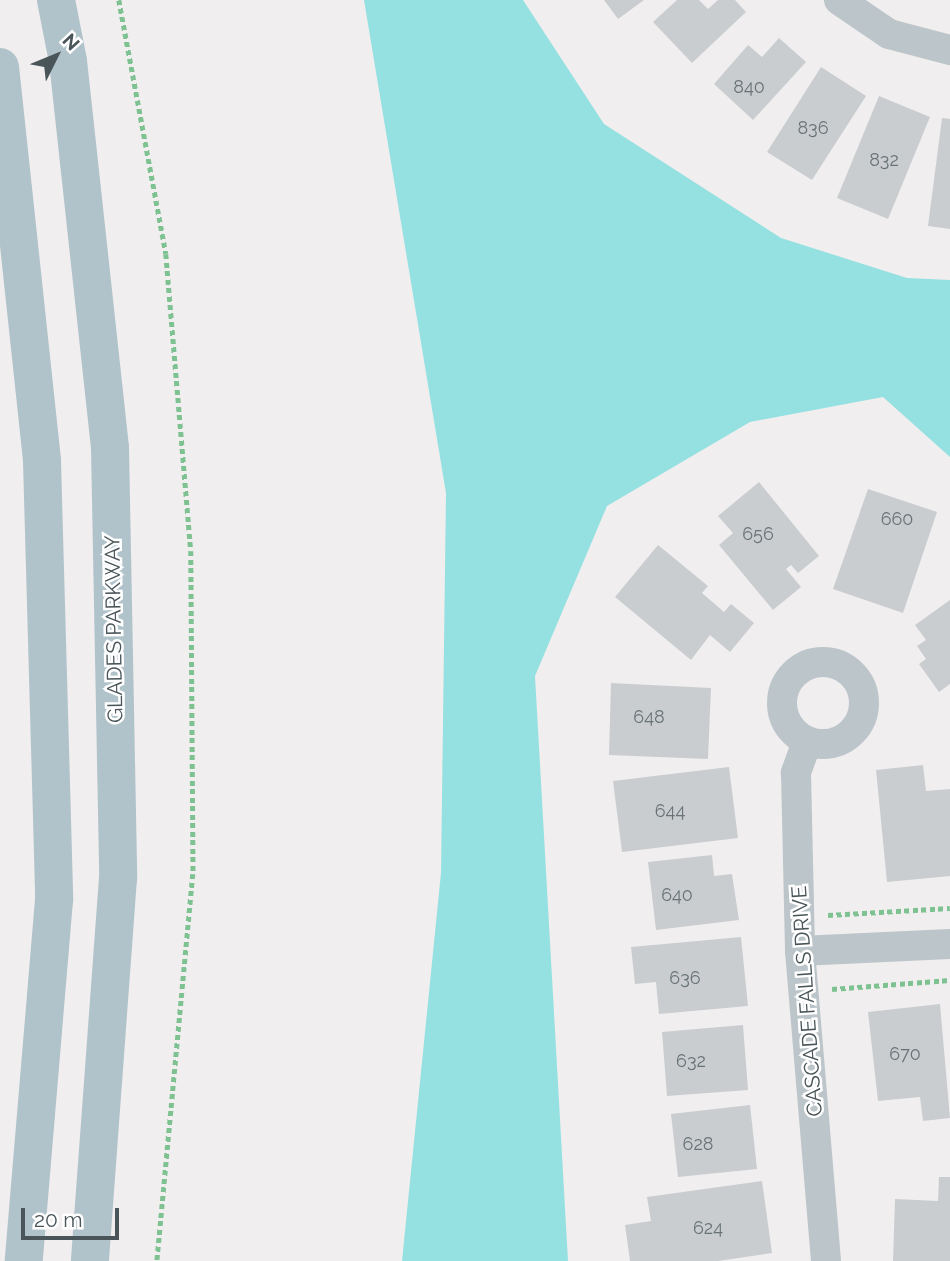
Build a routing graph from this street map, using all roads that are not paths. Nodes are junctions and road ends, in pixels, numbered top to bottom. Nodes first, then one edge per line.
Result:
1 (56, 0) edge
2 (839, 0) edge
3 (950, 50) edge
4 (0, 67) edge
5 (807, 742) dead end
6 (950, 944) edge
7 (800, 951) junction
8 (24, 1261) edge
9 (90, 1261) edge
10 (827, 1261) edge

1 - 9 main road, GLADES PARKWAY
2 - 3 street
4 - 8 main road
5 - 7 street, CASCADE FALLS DRIVE
6 - 7 street
7 - 10 street, CASCADE FALLS DRIVE

